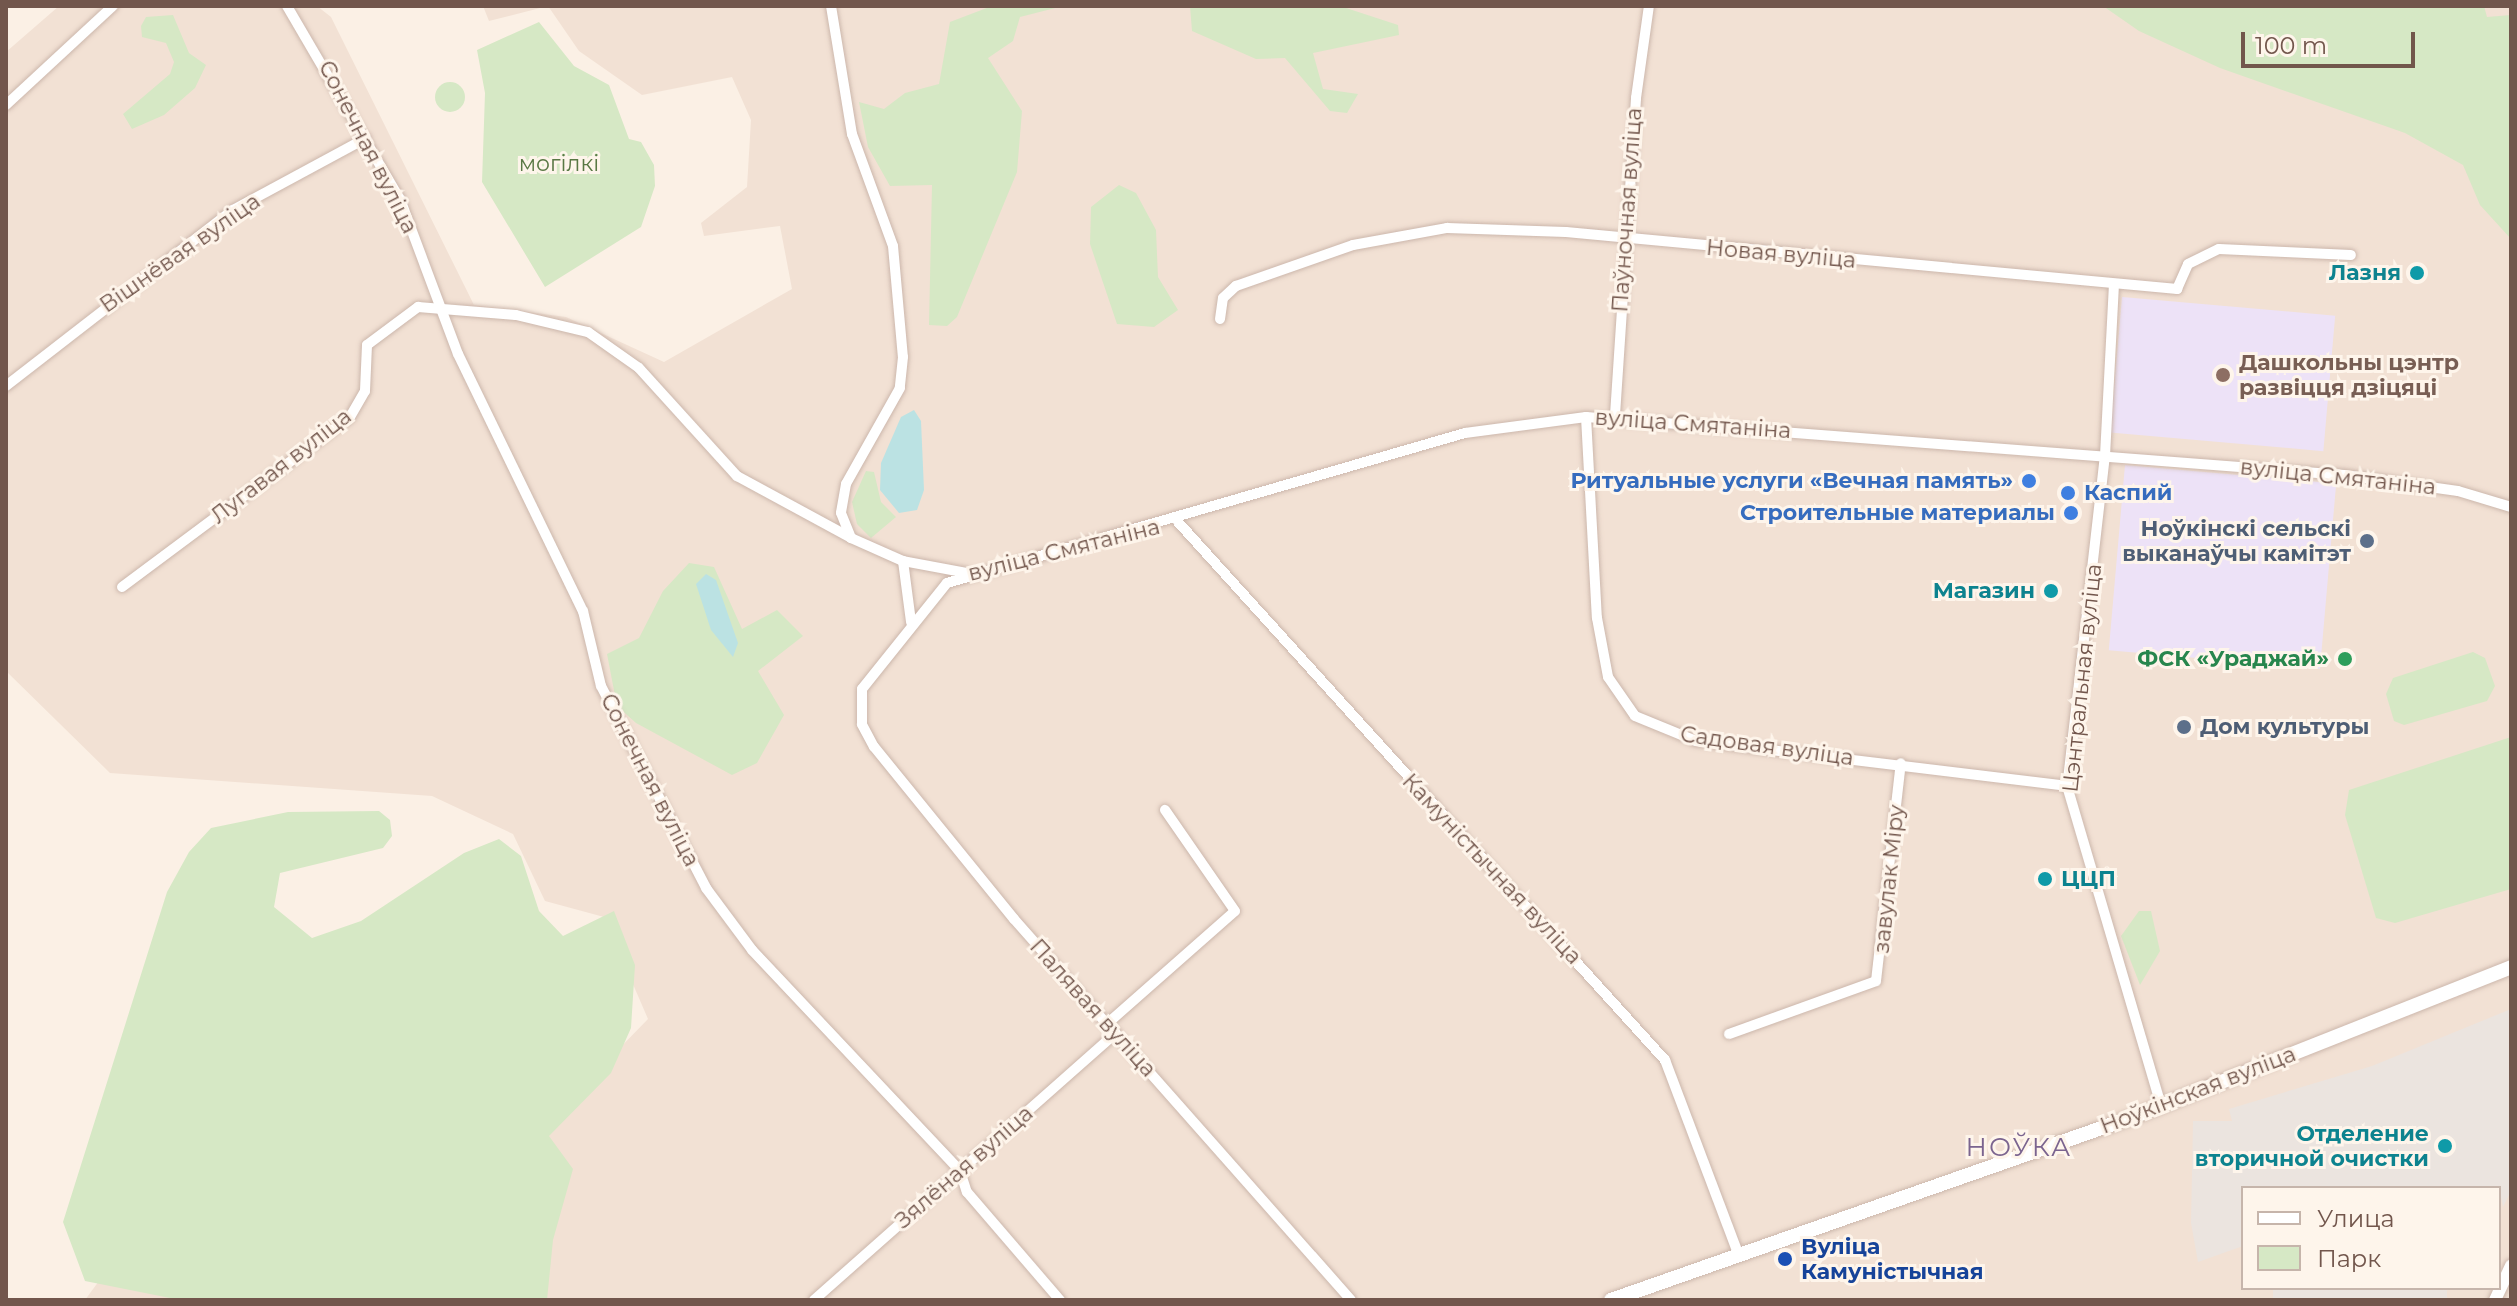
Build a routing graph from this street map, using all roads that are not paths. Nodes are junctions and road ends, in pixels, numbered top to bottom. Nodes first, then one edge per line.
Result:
1 (113, 6) edge
2 (287, 6) edge
3 (831, 6) edge
4 (1649, 6) edge
5 (6, 105) edge
6 (366, 138) junction
7 (1626, 240) junction
8 (2351, 255) dead end
9 (2114, 284) junction
10 (442, 306) junction
11 (1220, 319) dead end
12 (6, 386) edge
13 (1615, 415) junction
14 (1586, 417) junction
15 (2105, 455) junction
16 (2511, 507) edge
17 (1178, 522) junction
18 (851, 538) junction
19 (903, 561) junction
20 (967, 573) junction
21 (122, 587) dead end
22 (911, 622) junction
23 (859, 702) joint
24 (1901, 763) junction
25 (2067, 786) junction
26 (1165, 810) dead end
27 (2511, 967) edge
28 (1108, 1023) junction
29 (1116, 1033) junction
30 (1729, 1034) dead end
31 (2161, 1106) junction
32 (960, 1171) junction
33 (1739, 1256) junction
34 (2511, 1265) edge
35 (2501, 1287) edge
36 (814, 1300) edge
37 (1060, 1300) edge
38 (1351, 1300) edge
39 (1611, 1300) edge

1 - 5 street
2 - 6 street, Сонечная вуліца
3 - 18 street
4 - 7 street, Паўночная вуліца
6 - 10 street, Сонечная вуліца
6 - 12 street, Вішнёвая вуліца
7 - 9 street, Новая вуліца
7 - 11 street, Новая вуліца
7 - 13 street, Паўночная вуліца
8 - 9 street, Новая вуліца
9 - 15 street, Цэнтральная вуліца
10 - 18 street
10 - 21 street, Лугавая вуліца
10 - 32 street, Сонечная вуліца
13 - 14 street, вуліца Смятаніна
13 - 15 street, вуліца Смятаніна
14 - 17 street, вуліца Смятаніна
14 - 24 street, Садовая вуліца
15 - 16 street, вуліца Смятаніна
15 - 25 street, Цэнтральная вуліца
17 - 20 street, вуліца Смятаніна
17 - 33 street, Камуністычная вуліца
18 - 19 street
19 - 20 street
19 - 22 street
20 - 22 street, вуліца Смятаніна
22 - 23 street, вуліца Смятаніна
23 - 28 street, Палявая вуліца
24 - 25 street, Садовая вуліца
24 - 30 street, завулак Міру
25 - 31 street, Цэнтральная вуліца
26 - 28 street
27 - 31 main road, Ноўкінская вуліца
28 - 29 street, Палявая вуліца
29 - 32 street, Зялёная вуліца
29 - 38 street, Палявая вуліца
31 - 33 main road, Ноўкінская вуліца
32 - 36 street, Зялёная вуліца
32 - 37 street, Сонечная вуліца
33 - 39 main road, Ноўкінская вуліца
34 - 35 street

